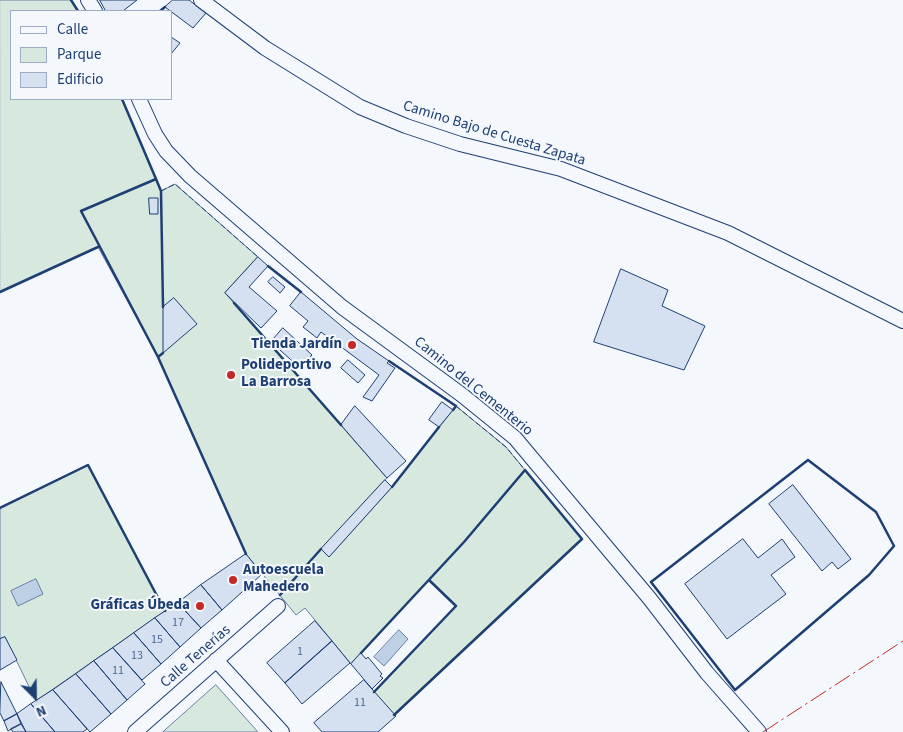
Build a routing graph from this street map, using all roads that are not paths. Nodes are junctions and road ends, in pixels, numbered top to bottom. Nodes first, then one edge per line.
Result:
1 (201, 0) edge
2 (139, 100) edge
3 (903, 321) edge
4 (278, 606) dead end
5 (216, 660) junction
6 (135, 732) edge
7 (282, 732) edge
8 (759, 732) edge

1 - 3 street, Camino Bajo de Cuesta Zapata
2 - 8 street, Camino del Cementerio
4 - 5 street, Calle Tenerías
5 - 6 street, Calle Tenerías
5 - 7 street

